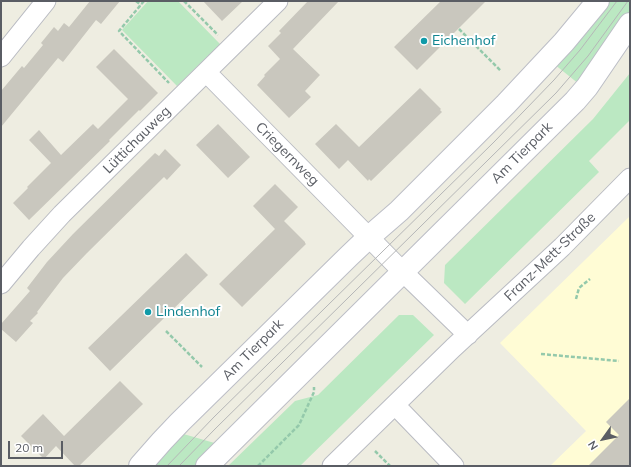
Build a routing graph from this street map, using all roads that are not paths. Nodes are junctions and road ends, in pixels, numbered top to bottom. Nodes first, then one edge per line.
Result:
1 (46, 1) edge
2 (278, 1) edge
3 (598, 1) edge
4 (630, 24) edge
5 (1, 57) edge
6 (206, 72) junction
7 (630, 178) edge
8 (369, 237) junction
9 (403, 272) junction
10 (1, 284) edge
11 (468, 335) junction
12 (394, 405) junction
13 (140, 466) edge
14 (207, 466) edge
15 (332, 466) edge
16 (454, 466) edge

1 - 5 street
2 - 6 street, Lüttichauweg
3 - 8 main road, Am Tierpark
4 - 9 main road, Am Tierpark
6 - 8 street, Criegernweg
6 - 10 street, Lüttichauweg
7 - 11 street, Franz-Mett-Straße
8 - 9 street
8 - 13 main road, Am Tierpark
9 - 11 street
9 - 14 main road, Am Tierpark
11 - 12 street, Franz-Mett-Straße
12 - 15 street
12 - 16 street

